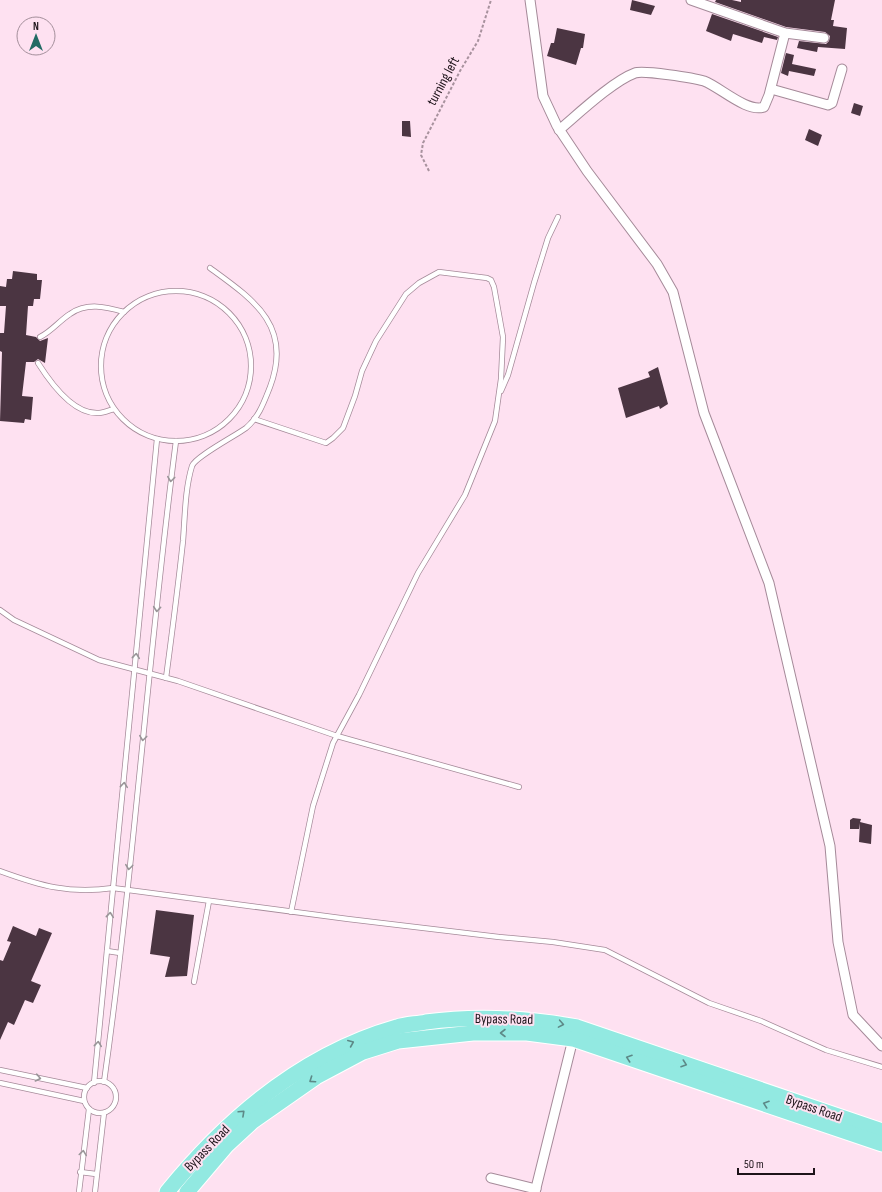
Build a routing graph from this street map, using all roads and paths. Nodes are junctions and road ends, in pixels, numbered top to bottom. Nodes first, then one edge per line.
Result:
1 (491, 0) edge
2 (530, 0) edge
3 (691, 0) edge
4 (785, 33) junction
5 (824, 38) dead end
6 (842, 69) dead end
7 (771, 89) junction
8 (559, 130) junction
9 (429, 171) dead end
10 (558, 217) dead end
11 (210, 268) dead end
12 (124, 312) junction
13 (40, 337) dead end
14 (38, 363) dead end
15 (499, 395) junction
16 (114, 409) junction
17 (254, 419) junction
18 (157, 439) junction
19 (176, 441) junction
20 (0, 610) edge
21 (135, 671) junction
22 (151, 675) junction
23 (166, 678) junction
24 (337, 736) junction
25 (519, 787) dead end
26 (0, 871) edge
27 (113, 888) junction
28 (126, 889) junction
29 (209, 901) junction
30 (291, 912) junction
31 (107, 950) junction
32 (120, 953) junction
33 (194, 982) dead end
34 (573, 1039) junction
35 (882, 1046) edge
36 (882, 1067) edge
37 (0, 1070) edge
38 (104, 1082) junction
39 (0, 1083) edge
40 (94, 1083) junction
41 (87, 1088) junction
42 (84, 1101) junction
43 (89, 1109) junction
44 (104, 1113) junction
45 (882, 1131) edge
46 (882, 1144) edge
47 (80, 1172) junction
48 (96, 1174) junction
49 (490, 1178) dead end
50 (536, 1191) edge
51 (79, 1192) edge
52 (96, 1192) edge
53 (167, 1192) edge
54 (187, 1192) edge

1 - 9 path, turning left
2 - 8 street
3 - 4 street
4 - 5 street
4 - 7 street
6 - 7 street
7 - 8 street
8 - 35 street
10 - 15 lane
11 - 17 lane
12 - 13 lane
12 - 16 lane
12 - 19 lane
14 - 16 lane
15 - 17 lane
15 - 24 lane
16 - 18 lane
17 - 23 lane
18 - 19 lane
21 -> 18 lane
19 -> 22 lane
20 - 21 lane
21 - 22 lane
27 -> 21 lane
22 - 23 lane
22 -> 28 lane
23 - 24 lane
24 - 25 lane
24 - 30 lane
26 - 27 lane
27 - 28 lane
31 -> 27 lane
28 - 29 lane
28 - 32 lane
29 - 30 lane
29 - 33 lane
30 - 36 lane
31 - 32 lane
40 -> 31 lane
32 - 38 lane
46 -> 34 main road, Bypass Road
34 - 50 street
34 -> 54 main road, Bypass Road
37 -> 41 lane
38 - 40 lane
38 - 44 lane
39 - 42 lane
40 - 41 lane
41 - 42 lane
42 - 43 lane
43 - 44 lane
47 -> 43 lane
44 - 48 lane
53 -> 45 main road, Bypass Road
47 - 48 lane
47 - 51 lane
48 - 52 lane
49 - 50 street

